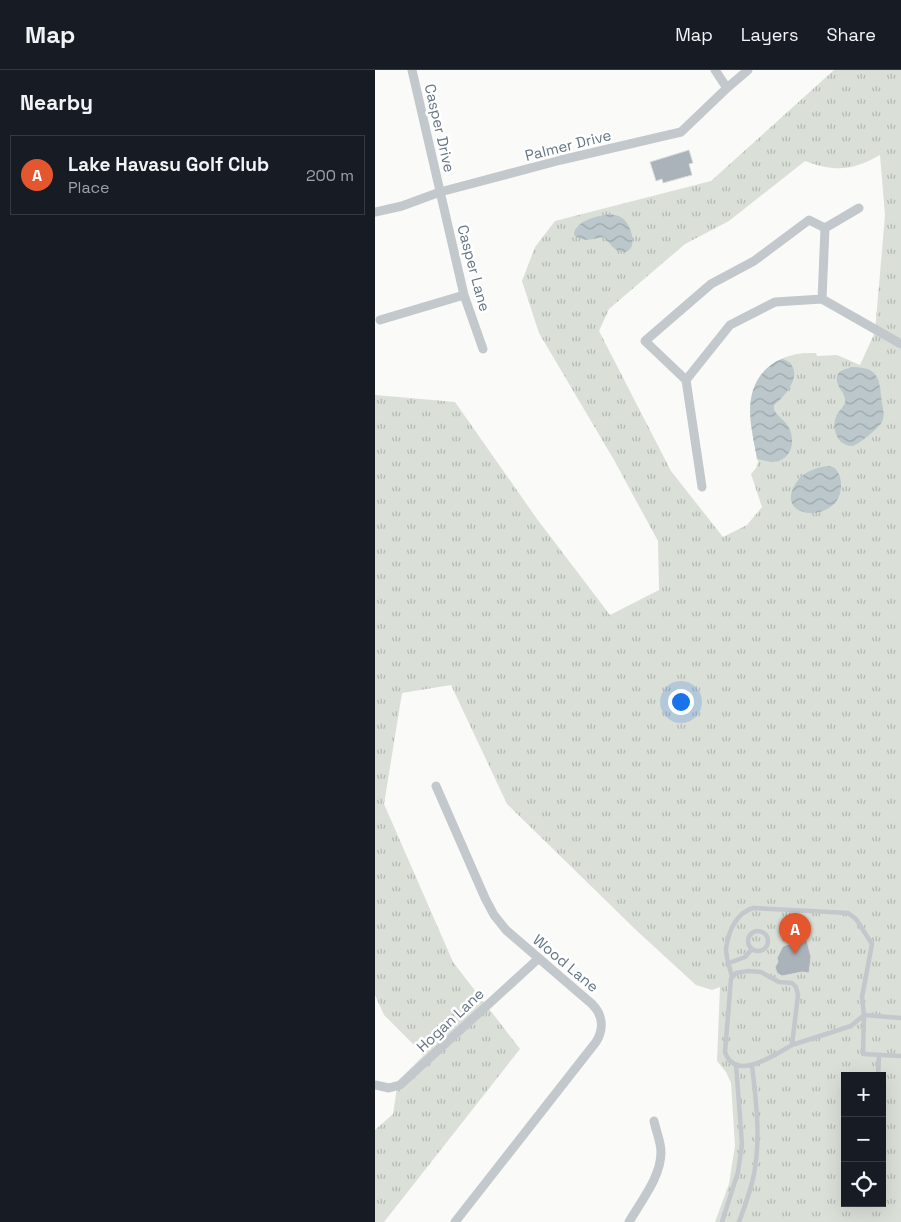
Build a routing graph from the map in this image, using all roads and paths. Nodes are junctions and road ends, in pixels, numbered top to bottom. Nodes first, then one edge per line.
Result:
1 (412, 70) edge
2 (715, 70) edge
3 (748, 70) edge
4 (727, 88) junction
5 (441, 192) junction
6 (859, 208) dead end
7 (375, 212) edge
8 (825, 228) junction
9 (464, 294) junction
10 (823, 299) junction
11 (380, 320) dead end
12 (901, 344) edge
13 (483, 349) dead end
14 (686, 380) junction
15 (702, 487) dead end
16 (436, 786) dead end
17 (753, 949) junction
18 (539, 958) junction
19 (729, 963) junction
20 (733, 977) junction
21 (864, 1014) junction
22 (901, 1018) edge
23 (792, 1045) junction
24 (879, 1055) junction
25 (901, 1056) edge
26 (736, 1064) junction
27 (752, 1065) junction
28 (878, 1072) edge
29 (375, 1085) edge
30 (654, 1121) dead end
31 (455, 1222) edge
32 (629, 1222) edge
33 (722, 1222) edge
34 (739, 1222) edge

1 - 5 street, Casper Drive
2 - 4 street
3 - 4 street, Palmer Drive
4 - 5 street, Palmer Drive
5 - 7 street, Palmer Drive
5 - 9 street, Casper Lane
6 - 8 street
8 - 10 street
8 - 14 street
9 - 11 street
9 - 13 street, Casper Lane
10 - 12 street
10 - 14 street
14 - 15 street
16 - 18 street, Wood Lane
17 - 17 lane
17 - 19 lane
18 - 29 street, Hogan Lane
18 - 31 street, Wood Lane
19 - 20 lane
19 - 21 lane
20 - 23 lane
20 - 26 lane
21 - 22 lane
21 - 23 lane
21 - 24 lane
23 - 27 lane
24 - 25 lane
24 - 28 lane
26 - 27 lane
26 - 33 lane
27 - 34 lane
30 - 32 street

